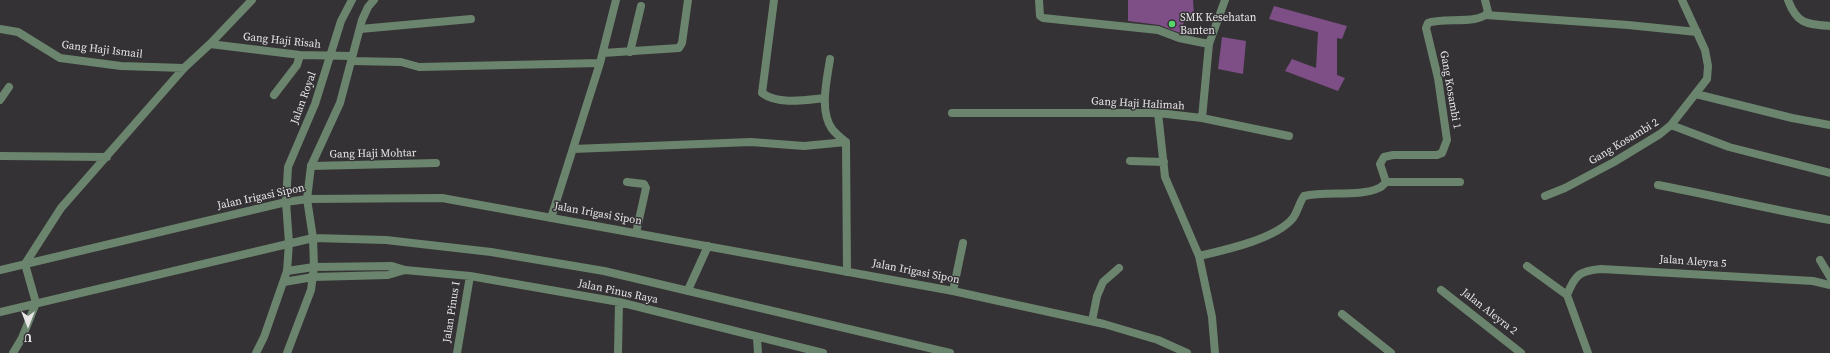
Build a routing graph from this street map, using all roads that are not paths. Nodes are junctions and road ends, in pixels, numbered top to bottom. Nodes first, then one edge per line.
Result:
1 (252, 0) edge
2 (352, 0) edge
3 (374, 0) edge
4 (616, 0) edge
5 (688, 0) edge
6 (774, 0) edge
7 (1039, 0) edge
8 (1225, 0) edge
9 (1485, 0) edge
10 (1682, 0) edge
11 (1788, 0) edge
12 (641, 6) dead end
13 (1486, 15) junction
14 (471, 19) dead end
15 (1830, 26) edge
16 (0, 29) edge
17 (360, 30) junction
18 (1697, 32) junction
19 (210, 44) junction
20 (1209, 44) junction
21 (630, 52) junction
22 (603, 53) junction
23 (300, 55) junction
24 (330, 56) junction
25 (352, 59) junction
26 (830, 59) dead end
27 (600, 63) junction
28 (184, 68) junction
29 (9, 87) dead end
30 (1696, 94) junction
31 (274, 95) dead end
32 (826, 98) junction
33 (0, 100) edge
34 (952, 113) dead end
35 (1158, 113) junction
36 (1202, 118) junction
37 (1671, 125) junction
38 (1830, 125) edge
39 (1289, 136) dead end
40 (846, 142) junction
41 (573, 149) junction
42 (0, 156) edge
43 (107, 158) junction
44 (1130, 160) dead end
45 (1164, 162) junction
46 (436, 163) dead end
47 (311, 166) junction
48 (1830, 173) edge
49 (627, 182) dead end
50 (1386, 182) junction
51 (1460, 182) dead end
52 (1658, 185) dead end
53 (1545, 196) dead end
54 (307, 201) junction
55 (286, 204) junction
56 (551, 218) junction
57 (1830, 220) edge
58 (636, 233) junction
59 (313, 237) junction
60 (289, 241) junction
61 (963, 243) dead end
62 (708, 246) junction
63 (1199, 256) junction
64 (1820, 260) dead end
65 (25, 264) junction
66 (1527, 266) dead end
67 (314, 267) junction
68 (1119, 268) dead end
69 (0, 270) edge
70 (405, 270) junction
71 (287, 271) junction
72 (847, 272) junction
73 (470, 276) junction
74 (313, 277) junction
75 (1830, 277) edge
76 (284, 282) junction
77 (1830, 285) edge
78 (688, 290) junction
79 (1441, 290) dead end
80 (953, 291) junction
81 (1567, 295) junction
82 (620, 302) junction
83 (36, 304) junction
84 (0, 312) edge
85 (1342, 314) dead end
86 (1092, 321) junction
87 (757, 338) junction
88 (13, 353) edge
89 (256, 353) edge
90 (287, 353) edge
91 (457, 353) edge
92 (618, 353) edge
93 (758, 353) edge
94 (823, 353) edge
95 (950, 353) edge
96 (1187, 353) edge
97 (1215, 353) edge
98 (1391, 353) edge
99 (1521, 353) edge
100 (1588, 353) edge

1 - 19 street
2 - 24 street, Jalan Royal
3 - 17 street
4 - 22 street
5 - 21 street
6 - 32 street
7 - 20 street
8 - 20 street
9 - 13 street
10 - 18 street, Gang Kosambi 2
11 - 15 street
12 - 21 street
13 - 18 street
13 - 50 street, Gang Kosambi 1
14 - 17 street
16 - 28 street, Gang Haji Ismail
17 - 25 street
18 - 30 street, Gang Kosambi 2
19 - 23 street, Gang Haji Risah
19 - 28 street
20 - 36 street
21 - 22 street
22 - 27 street
23 - 24 street, Gang Haji Risah
23 - 31 street
24 - 25 street, Gang Haji Risah
24 - 55 street, Jalan Royal
25 - 27 street, Gang Haji Risah
25 - 47 street
26 - 32 street
27 - 41 street
28 - 43 street
29 - 33 street
30 - 37 street, Gang Kosambi 2
30 - 38 street
32 - 40 street
34 - 35 street, Gang Haji Halimah
35 - 36 street, Gang Haji Halimah
35 - 45 street
36 - 39 street, Gang Haji Halimah
37 - 48 street
37 - 53 street, Gang Kosambi 2
40 - 41 street
40 - 72 street
41 - 56 street
42 - 43 street
43 - 65 street
44 - 45 street
45 - 63 street
46 - 47 street, Gang Haji Mohtar
47 - 54 street
49 - 58 street
50 - 51 street
50 - 63 street
52 - 57 street
54 - 55 street, Jalan Irigasi Sipon
54 - 56 street, Jalan Irigasi Sipon
54 - 59 street
55 - 60 street, Jalan Royal
55 - 65 street, Jalan Irigasi Sipon
56 - 58 street, Jalan Irigasi Sipon
58 - 62 street, Jalan Irigasi Sipon
59 - 60 street
59 - 67 street
59 - 78 street
60 - 71 street, Jalan Royal
60 - 83 street
61 - 80 street
62 - 72 street, Jalan Irigasi Sipon
62 - 78 street
63 - 97 street
64 - 75 street
65 - 69 street, Jalan Irigasi Sipon
65 - 83 street
66 - 81 street
67 - 70 street, Jalan Pinus Raya
67 - 71 street, Jalan Pinus Raya
67 - 74 street
68 - 86 street
70 - 73 street, Jalan Pinus Raya
70 - 74 street, Jalan Pinus Raya
71 - 76 street, Jalan Royal
72 - 80 street, Jalan Irigasi Sipon
73 - 82 street, Jalan Pinus Raya
73 - 91 street, Jalan Pinus I
74 - 76 street, Jalan Pinus Raya
74 - 90 street
76 - 89 street, Jalan Royal
77 - 81 street, Jalan Aleyra 5
78 - 95 street
79 - 99 street, Jalan Aleyra 2
80 - 86 street, Jalan Irigasi Sipon
81 - 100 street
82 - 87 street, Jalan Pinus Raya
82 - 92 street
83 - 84 street
83 - 88 street
85 - 98 street
86 - 96 street, Jalan Irigasi Sipon
87 - 93 street
87 - 94 street, Jalan Pinus Raya

